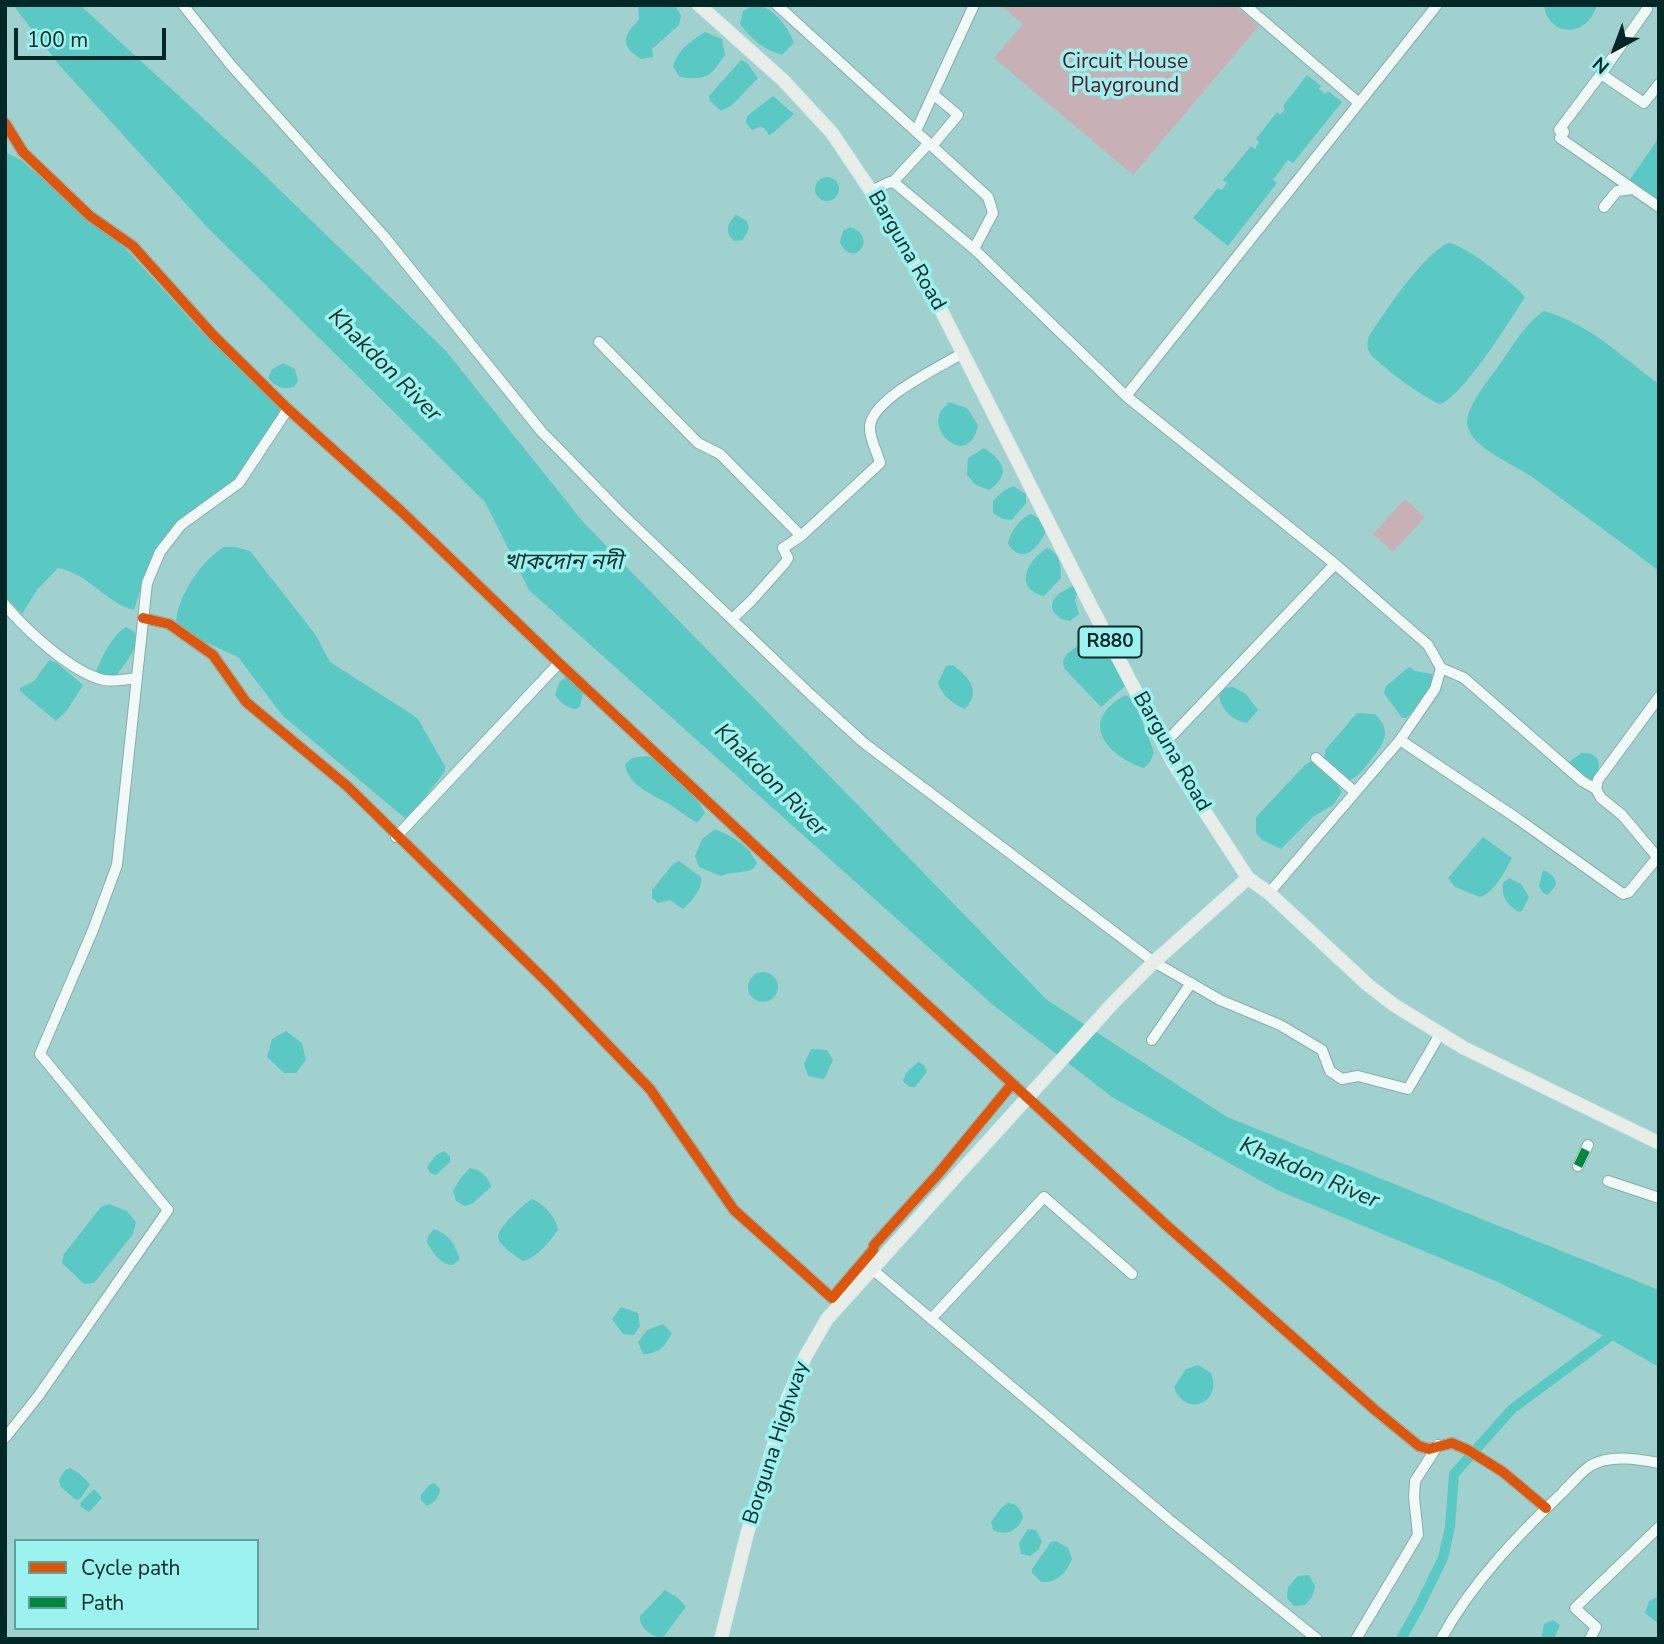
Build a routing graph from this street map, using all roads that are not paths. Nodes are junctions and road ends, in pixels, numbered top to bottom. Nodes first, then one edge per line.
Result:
1 (183, 5) edge
2 (699, 5) edge
3 (777, 5) edge
4 (974, 5) edge
5 (1245, 5) edge
6 (1437, 5) edge
7 (1644, 7) edge
8 (1659, 16) edge
9 (1601, 74) junction
10 (1659, 83) edge
11 (933, 93) junction
12 (1359, 103) junction
13 (5, 123) edge
14 (916, 131) junction
15 (930, 144) junction
16 (893, 182) junction
17 (1633, 189) junction
18 (871, 191) junction
19 (1604, 206) dead end
20 (1659, 207) edge
21 (974, 249) junction
22 (598, 342) dead end
23 (963, 353) junction
24 (1126, 396) junction
25 (288, 409) junction
26 (801, 536) junction
27 (1335, 564) junction
28 (5, 605) edge
29 (143, 618) junction
30 (732, 619) junction
31 (559, 663) junction
32 (1441, 668) junction
33 (137, 678) junction
34 (1659, 697) edge
35 (1400, 740) junction
36 (1164, 744) junction
37 (1316, 758) dead end
38 (1596, 789) junction
39 (1355, 792) junction
40 (396, 837) junction
41 (1658, 859) edge
42 (1248, 878) junction
43 (1269, 893) junction
44 (1154, 962) junction
45 (1191, 984) junction
46 (1440, 1034) junction
47 (1152, 1040) dead end
48 (1012, 1084) junction
49 (1026, 1097) junction
50 (1659, 1143) edge
51 (1588, 1145) dead end
52 (1578, 1166) dead end
53 (1608, 1181) dead end
54 (1659, 1198) edge
55 (872, 1269) junction
56 (1132, 1274) dead end
57 (930, 1319) junction
58 (5, 1438) edge
59 (1438, 1446) junction
60 (1659, 1464) edge
61 (1546, 1508) junction
62 (1659, 1527) edge
63 (721, 1639) edge
64 (1317, 1639) edge
65 (1356, 1639) edge
66 (1441, 1639) edge
67 (1590, 1639) edge

1 - 30 street
2 - 18 main road, Barguna Road / R880
3 - 14 street
4 - 11 street
5 - 12 street
6 - 12 street
7 - 8 street
7 - 9 street
9 - 10 street
9 - 17 street
11 - 14 street
11 - 15 street
12 - 24 street
13 - 25 street
14 - 15 street
15 - 16 street
15 - 21 street
16 - 18 street
16 - 21 street
17 - 19 street
17 - 20 street
18 - 23 main road, Barguna Road / R880
21 - 24 street
22 - 26 street
23 - 26 street
23 - 36 main road, Barguna Road / R880
24 - 27 street
25 - 29 street
25 - 31 street
26 - 30 street
27 - 32 street
27 - 36 street
28 - 33 street
29 - 33 street
29 - 40 street
30 - 44 street
31 - 40 street
31 - 48 street
32 - 35 street
32 - 38 street
33 - 58 street
34 - 38 street
35 - 39 street
35 - 41 street
36 - 42 main road, Barguna Road / R880
37 - 39 street
38 - 41 street
39 - 43 street
40 - 48 street
42 - 43 main road, Barguna Road / R880
42 - 44 main road, Borguna Highway
43 - 46 main road, Barguna Road / R880
44 - 45 street
44 - 49 main road, Borguna Highway
45 - 46 street
45 - 47 street
46 - 50 main road, Barguna Road / R880
48 - 49 street
49 - 55 main road, Borguna Highway
49 - 59 street
51 - 52 street
53 - 54 street
55 - 57 street
55 - 63 main road, Borguna Highway
56 - 57 street
57 - 64 street
59 - 61 street
59 - 65 street
60 - 61 street
61 - 66 street
62 - 67 street

